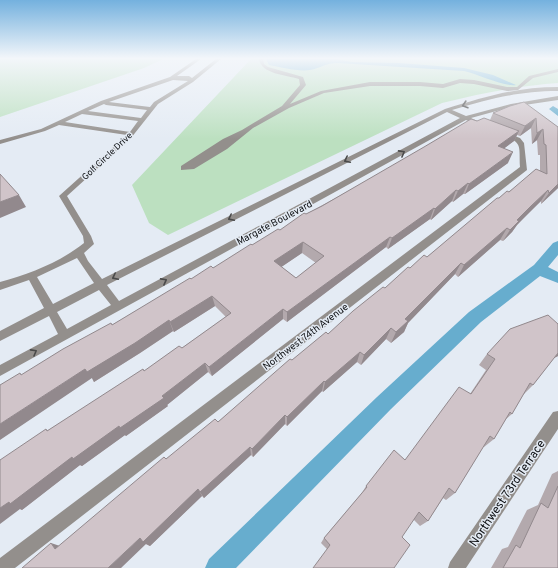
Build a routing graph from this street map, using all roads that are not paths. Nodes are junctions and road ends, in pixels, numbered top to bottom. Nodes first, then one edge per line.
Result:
1 (150, 86) edge
2 (184, 86) edge
3 (303, 86) edge
4 (361, 86) edge
5 (491, 86) edge
6 (521, 86) edge
7 (558, 89) edge
8 (558, 98) edge
9 (103, 102) junction
10 (151, 109) junction
11 (447, 110) junction
12 (82, 112) junction
13 (465, 118) junction
14 (143, 120) junction
15 (58, 123) junction
16 (132, 134) junction
17 (0, 142) edge
18 (79, 253) junction
19 (31, 276) junction
20 (101, 284) junction
21 (0, 286) edge
22 (118, 306) junction
23 (50, 310) junction
24 (65, 335) junction
25 (0, 336) edge
26 (0, 371) edge
27 (558, 417) edge
28 (1, 568) edge
29 (456, 568) edge

1 - 9 street
2 - 10 street, Golf Circle Drive
3 - 4 street
5 - 6 street
7 -> 11 street
8 - 13 street, Margate Boulevard
9 - 10 street
9 - 12 street
10 - 14 street, Golf Circle Drive
11 - 13 street, Northwest 74th Avenue
11 -> 20 street
12 - 14 street
12 - 15 street
22 -> 13 street, Margate Boulevard
13 - 28 street, Northwest 74th Avenue
14 - 16 street, Golf Circle Drive
15 - 16 street
15 - 17 street
16 - 18 street, Golf Circle Drive
18 - 19 street
18 - 20 street
19 - 21 street
19 - 23 street
20 - 22 street
20 - 23 street
22 - 24 street, Margate Boulevard
23 - 24 street
23 - 25 street
26 -> 24 street, Margate Boulevard
27 - 29 street, Northwest 73rd Terrace

